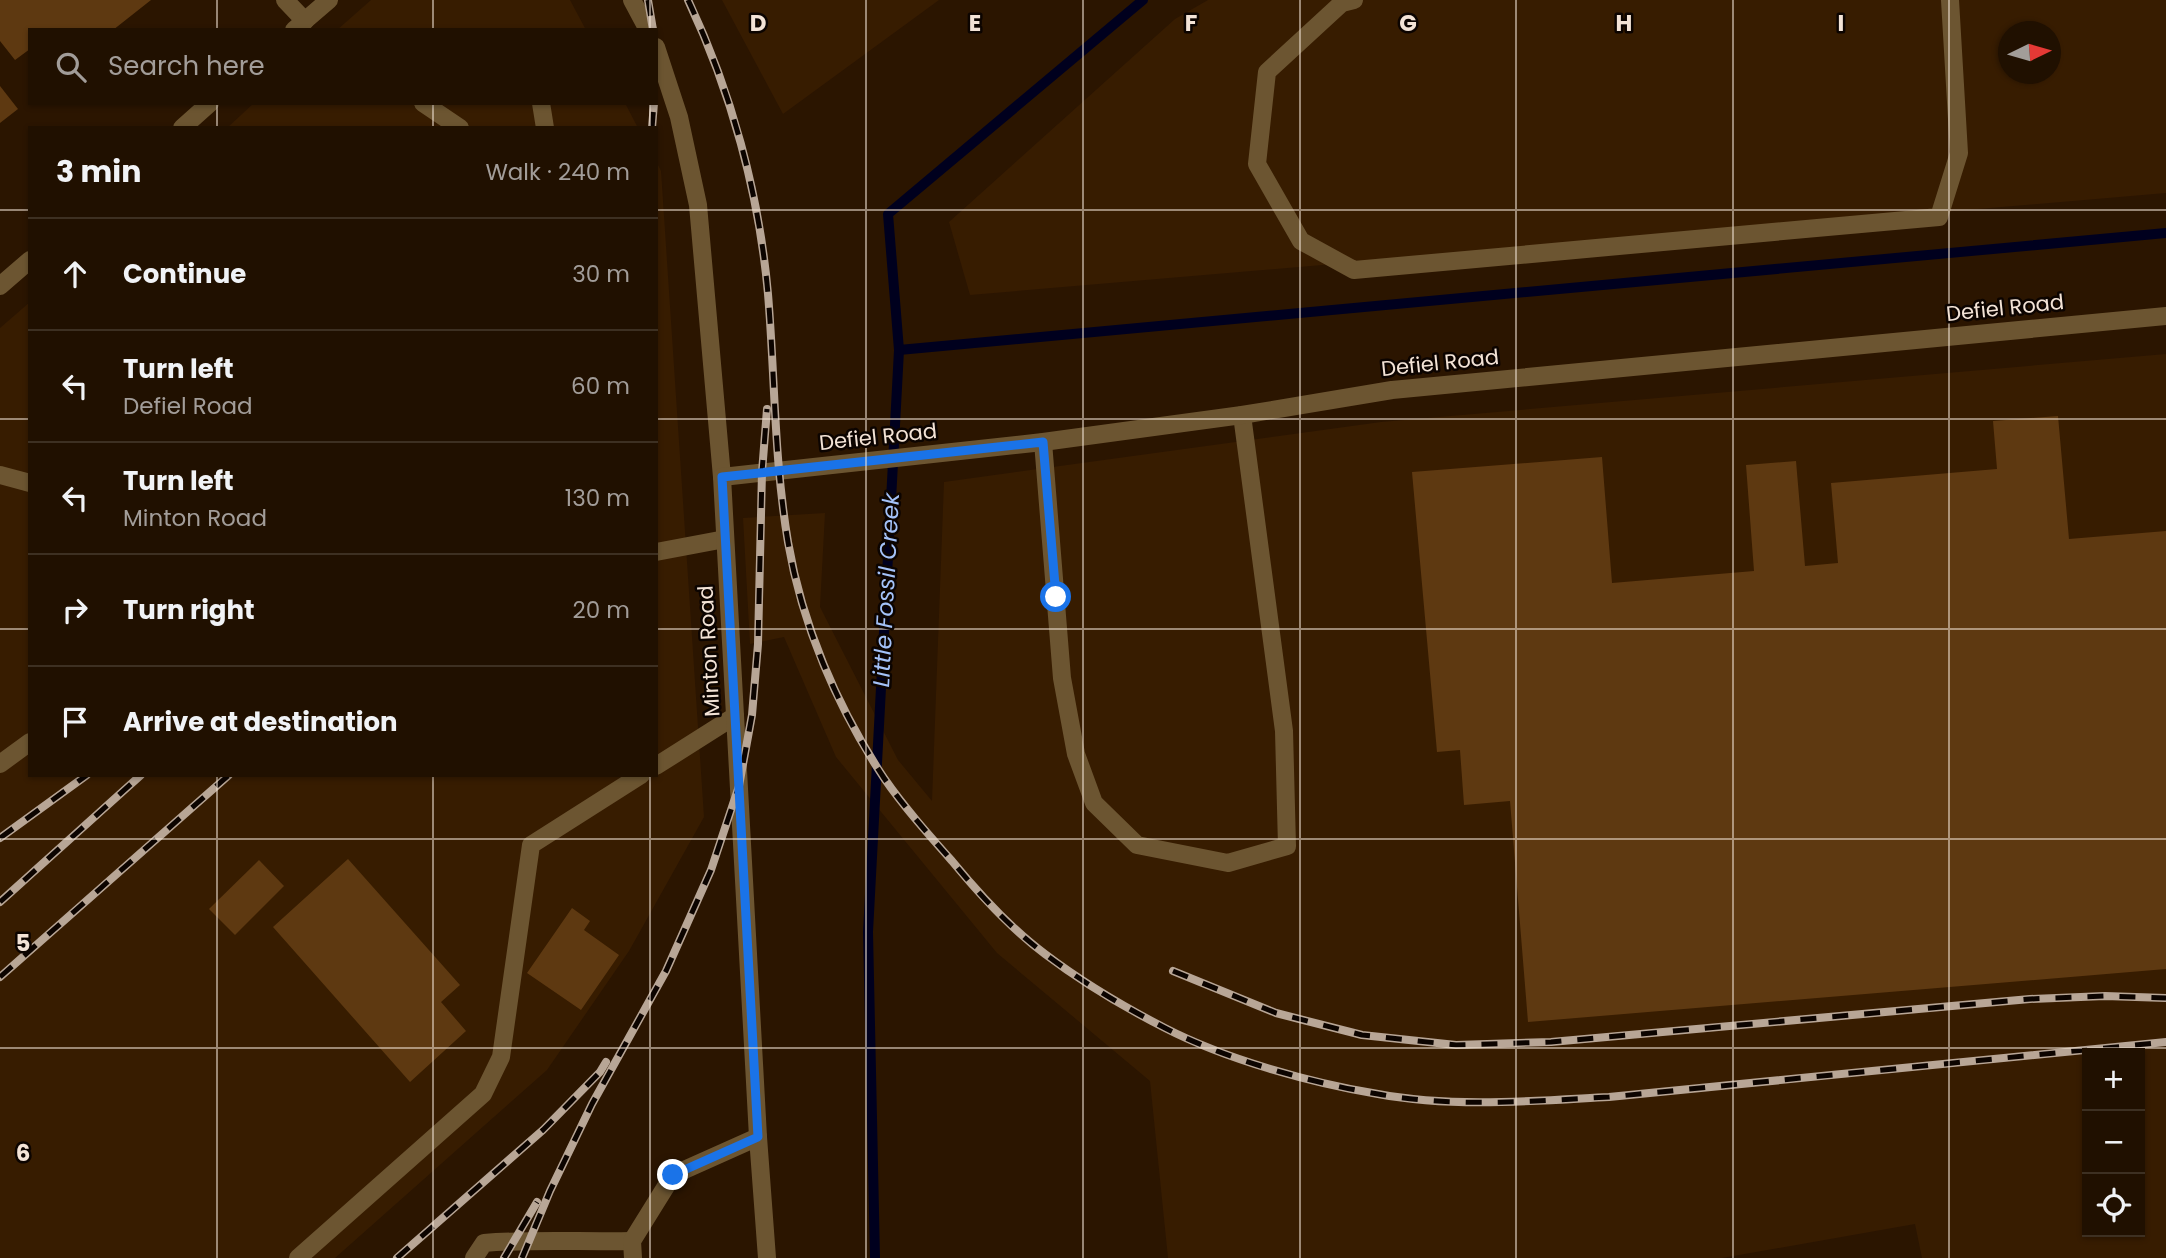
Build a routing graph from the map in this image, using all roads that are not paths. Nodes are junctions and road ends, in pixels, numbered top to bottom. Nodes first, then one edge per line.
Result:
1 (285, 0) edge
2 (329, 0) edge
3 (632, 0) edge
4 (1354, 0) edge
5 (1950, 0) edge
6 (300, 25) edge
7 (647, 28) edge
8 (658, 53) edge
9 (208, 105) edge
10 (426, 105) edge
11 (541, 105) edge
12 (184, 126) edge
13 (457, 126) edge
14 (545, 126) edge
15 (28, 262) edge
16 (0, 286) edge
17 (2166, 316) edge
18 (1242, 415) junction
19 (1043, 442) junction
20 (0, 475) edge
21 (722, 477) junction
22 (28, 482) edge
23 (725, 539) junction
24 (658, 552) edge
25 (735, 716) junction
26 (28, 743) edge
27 (0, 764) edge
28 (658, 765) edge
29 (638, 777) edge
30 (758, 1137) junction
31 (549, 1250) edge
32 (632, 1250) edge
33 (298, 1258) edge
34 (474, 1258) edge
35 (767, 1258) edge

1 - 6 street
2 - 6 street
3 - 7 street
4 - 5 street
8 - 21 street, Minton Road
9 - 12 street
10 - 13 street
11 - 14 street
15 - 16 street
17 - 18 street, Defiel Road
18 - 19 street, Defiel Road
18 - 19 street
19 - 21 street, Defiel Road
20 - 22 street
21 - 23 street, Minton Road
23 - 24 street
23 - 25 street, Minton Road
25 - 28 street
25 - 30 street, Minton Road
26 - 27 street
29 - 33 street
30 - 32 street
30 - 35 street, Minton Road
31 - 32 street
31 - 34 street

